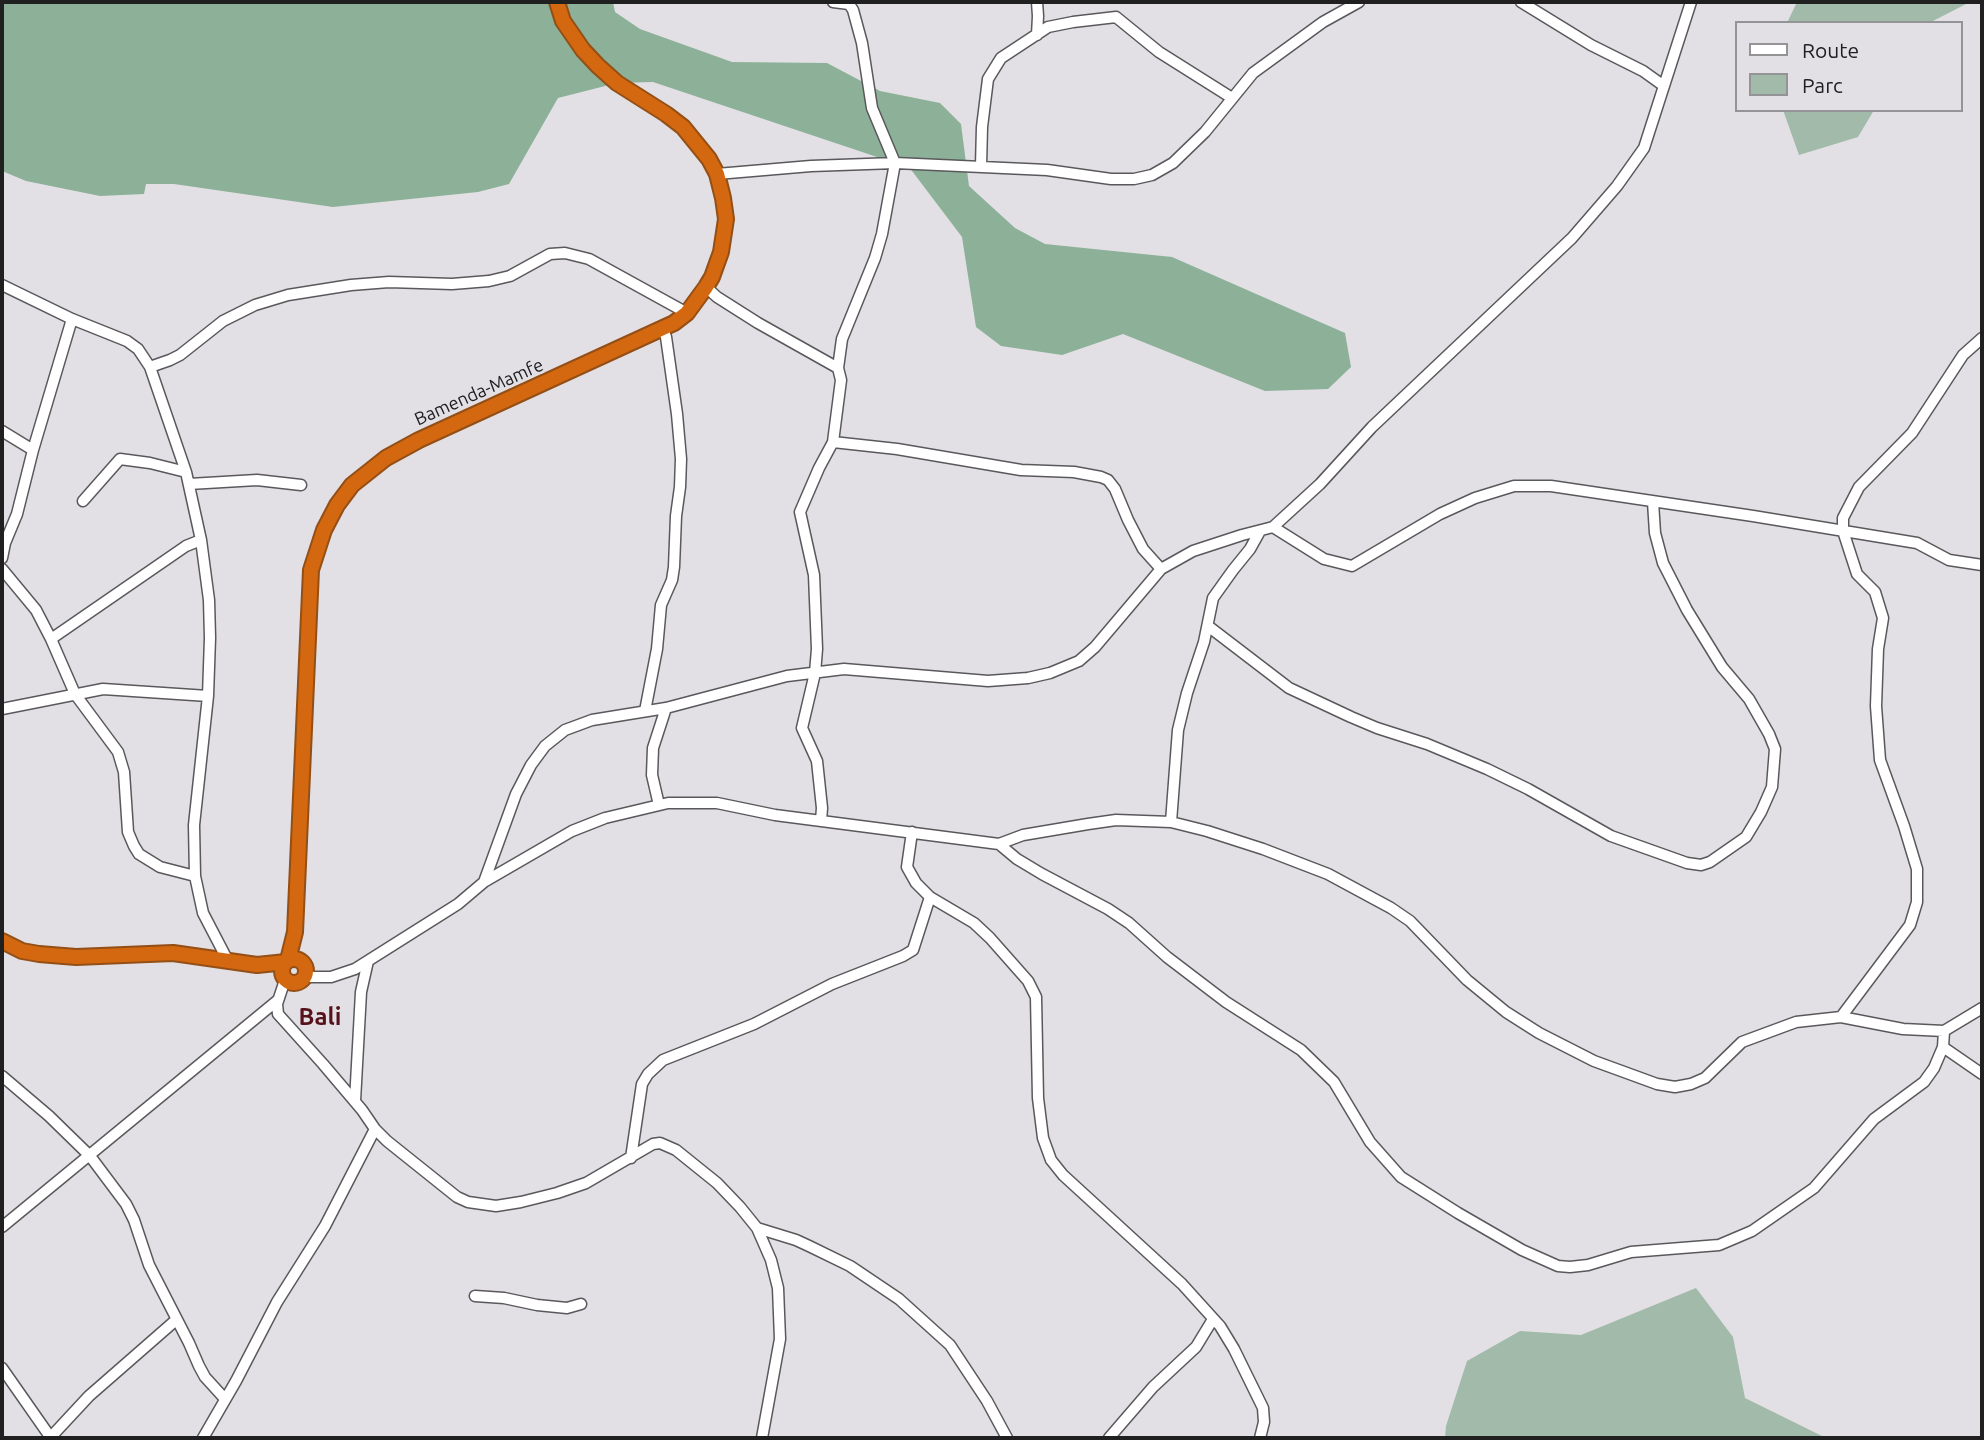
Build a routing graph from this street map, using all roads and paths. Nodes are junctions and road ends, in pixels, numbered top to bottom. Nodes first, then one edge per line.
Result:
1 (833, 2) edge
2 (1037, 2) edge
3 (1359, 2) edge
4 (1521, 2) edge
5 (1691, 2) edge
6 (559, 7) edge
7 (1037, 35) junction
8 (1664, 86) junction
9 (1232, 98) junction
10 (895, 163) junction
11 (981, 166) junction
12 (717, 174) junction
13 (2, 285) edge
14 (706, 287) junction
15 (687, 313) junction
16 (72, 319) junction
17 (663, 330) junction
18 (1982, 338) edge
19 (150, 367) junction
20 (838, 368) junction
21 (2, 431) edge
22 (832, 442) junction
23 (33, 450) junction
24 (186, 472) junction
25 (189, 484) junction
26 (301, 485) dead end
27 (83, 501) dead end
28 (1653, 502) junction
29 (1273, 527) junction
30 (1260, 531) junction
31 (1843, 531) junction
32 (201, 540) junction
33 (3, 542) edge
34 (2, 558) edge
35 (1982, 565) edge
36 (2, 569) edge
37 (1161, 569) junction
38 (1208, 626) junction
39 (51, 639) junction
40 (815, 673) junction
41 (75, 694) junction
42 (208, 696) junction
43 (666, 708) junction
44 (2, 709) edge
45 (645, 711) junction
46 (659, 804) junction
47 (821, 821) junction
48 (1171, 822) junction
49 (912, 832) junction
50 (999, 844) junction
51 (195, 876) junction
52 (484, 881) junction
53 (930, 897) junction
54 (2, 941) edge
55 (228, 961) junction
56 (368, 961) junction
57 (289, 968) junction
58 (306, 977) junction
59 (278, 1000) junction
60 (1982, 1008) edge
61 (1841, 1017) junction
62 (1944, 1031) junction
63 (1943, 1047) junction
64 (1982, 1074) edge
65 (2, 1076) edge
66 (355, 1101) junction
67 (375, 1129) junction
68 (90, 1156) junction
69 (631, 1158) junction
70 (2, 1227) edge
71 (757, 1228) junction
72 (475, 1296) dead end
73 (581, 1304) dead end
74 (1213, 1318) junction
75 (176, 1320) junction
76 (2, 1368) edge
77 (225, 1399) junction
78 (50, 1438) edge
79 (202, 1438) edge
80 (762, 1438) edge
81 (1007, 1438) edge
82 (1109, 1438) edge
83 (1260, 1438) edge

1 - 10 street
2 - 7 street
3 - 9 street
4 - 8 street
5 - 8 street
6 - 12 highway, Bamenda-Mamfe
7 - 9 street
7 - 11 street
8 - 29 street
9 - 11 street
10 - 11 street
10 - 12 street
10 - 20 street
12 - 14 highway, Bamenda-Mamfe
13 - 16 street
14 - 15 highway, Bamenda-Mamfe
14 - 20 street
15 - 17 highway, Bamenda-Mamfe
15 - 19 street
16 - 19 street
16 - 23 street
17 - 45 street
17 - 57 highway, Bamenda-Mamfe
18 - 31 street
19 - 24 street
20 - 22 street
21 - 23 street
22 - 37 street
22 - 40 street
23 - 33 street
24 - 25 street
24 - 27 street
25 - 26 street
25 - 32 street
28 - 29 street
28 - 31 street
28 - 38 street
29 - 30 street
30 - 37 street
30 - 38 street
31 - 35 street
31 - 61 street
32 - 39 street
32 - 42 street
33 - 34 street
36 - 39 street
37 - 40 street
38 - 48 street
39 - 41 street
40 - 43 street
40 - 47 street
41 - 42 street
41 - 44 street
41 - 51 street
42 - 51 street
43 - 45 street
43 - 46 street
45 - 52 street
46 - 47 street
46 - 52 street
47 - 49 street
48 - 50 street
48 - 61 street
49 - 50 street
49 - 53 street
50 - 63 street
51 - 55 street
52 - 56 street
53 - 69 street
53 - 74 street
54 - 55 highway
55 - 57 highway
56 - 58 street
56 - 66 street
57 - 58 highway, Bamenda-Mamfe
57 - 58 highway
57 - 59 street
59 - 66 street
59 - 68 street
60 - 62 street
61 - 62 street
62 - 63 street
63 - 64 street
65 - 68 street
66 - 67 street
67 - 69 street
67 - 77 street
68 - 70 street
68 - 75 street
69 - 71 street
71 - 80 street
71 - 81 street
72 - 73 street
74 - 82 street
74 - 83 street
75 - 77 street
75 - 78 street
76 - 78 street
77 - 79 street

